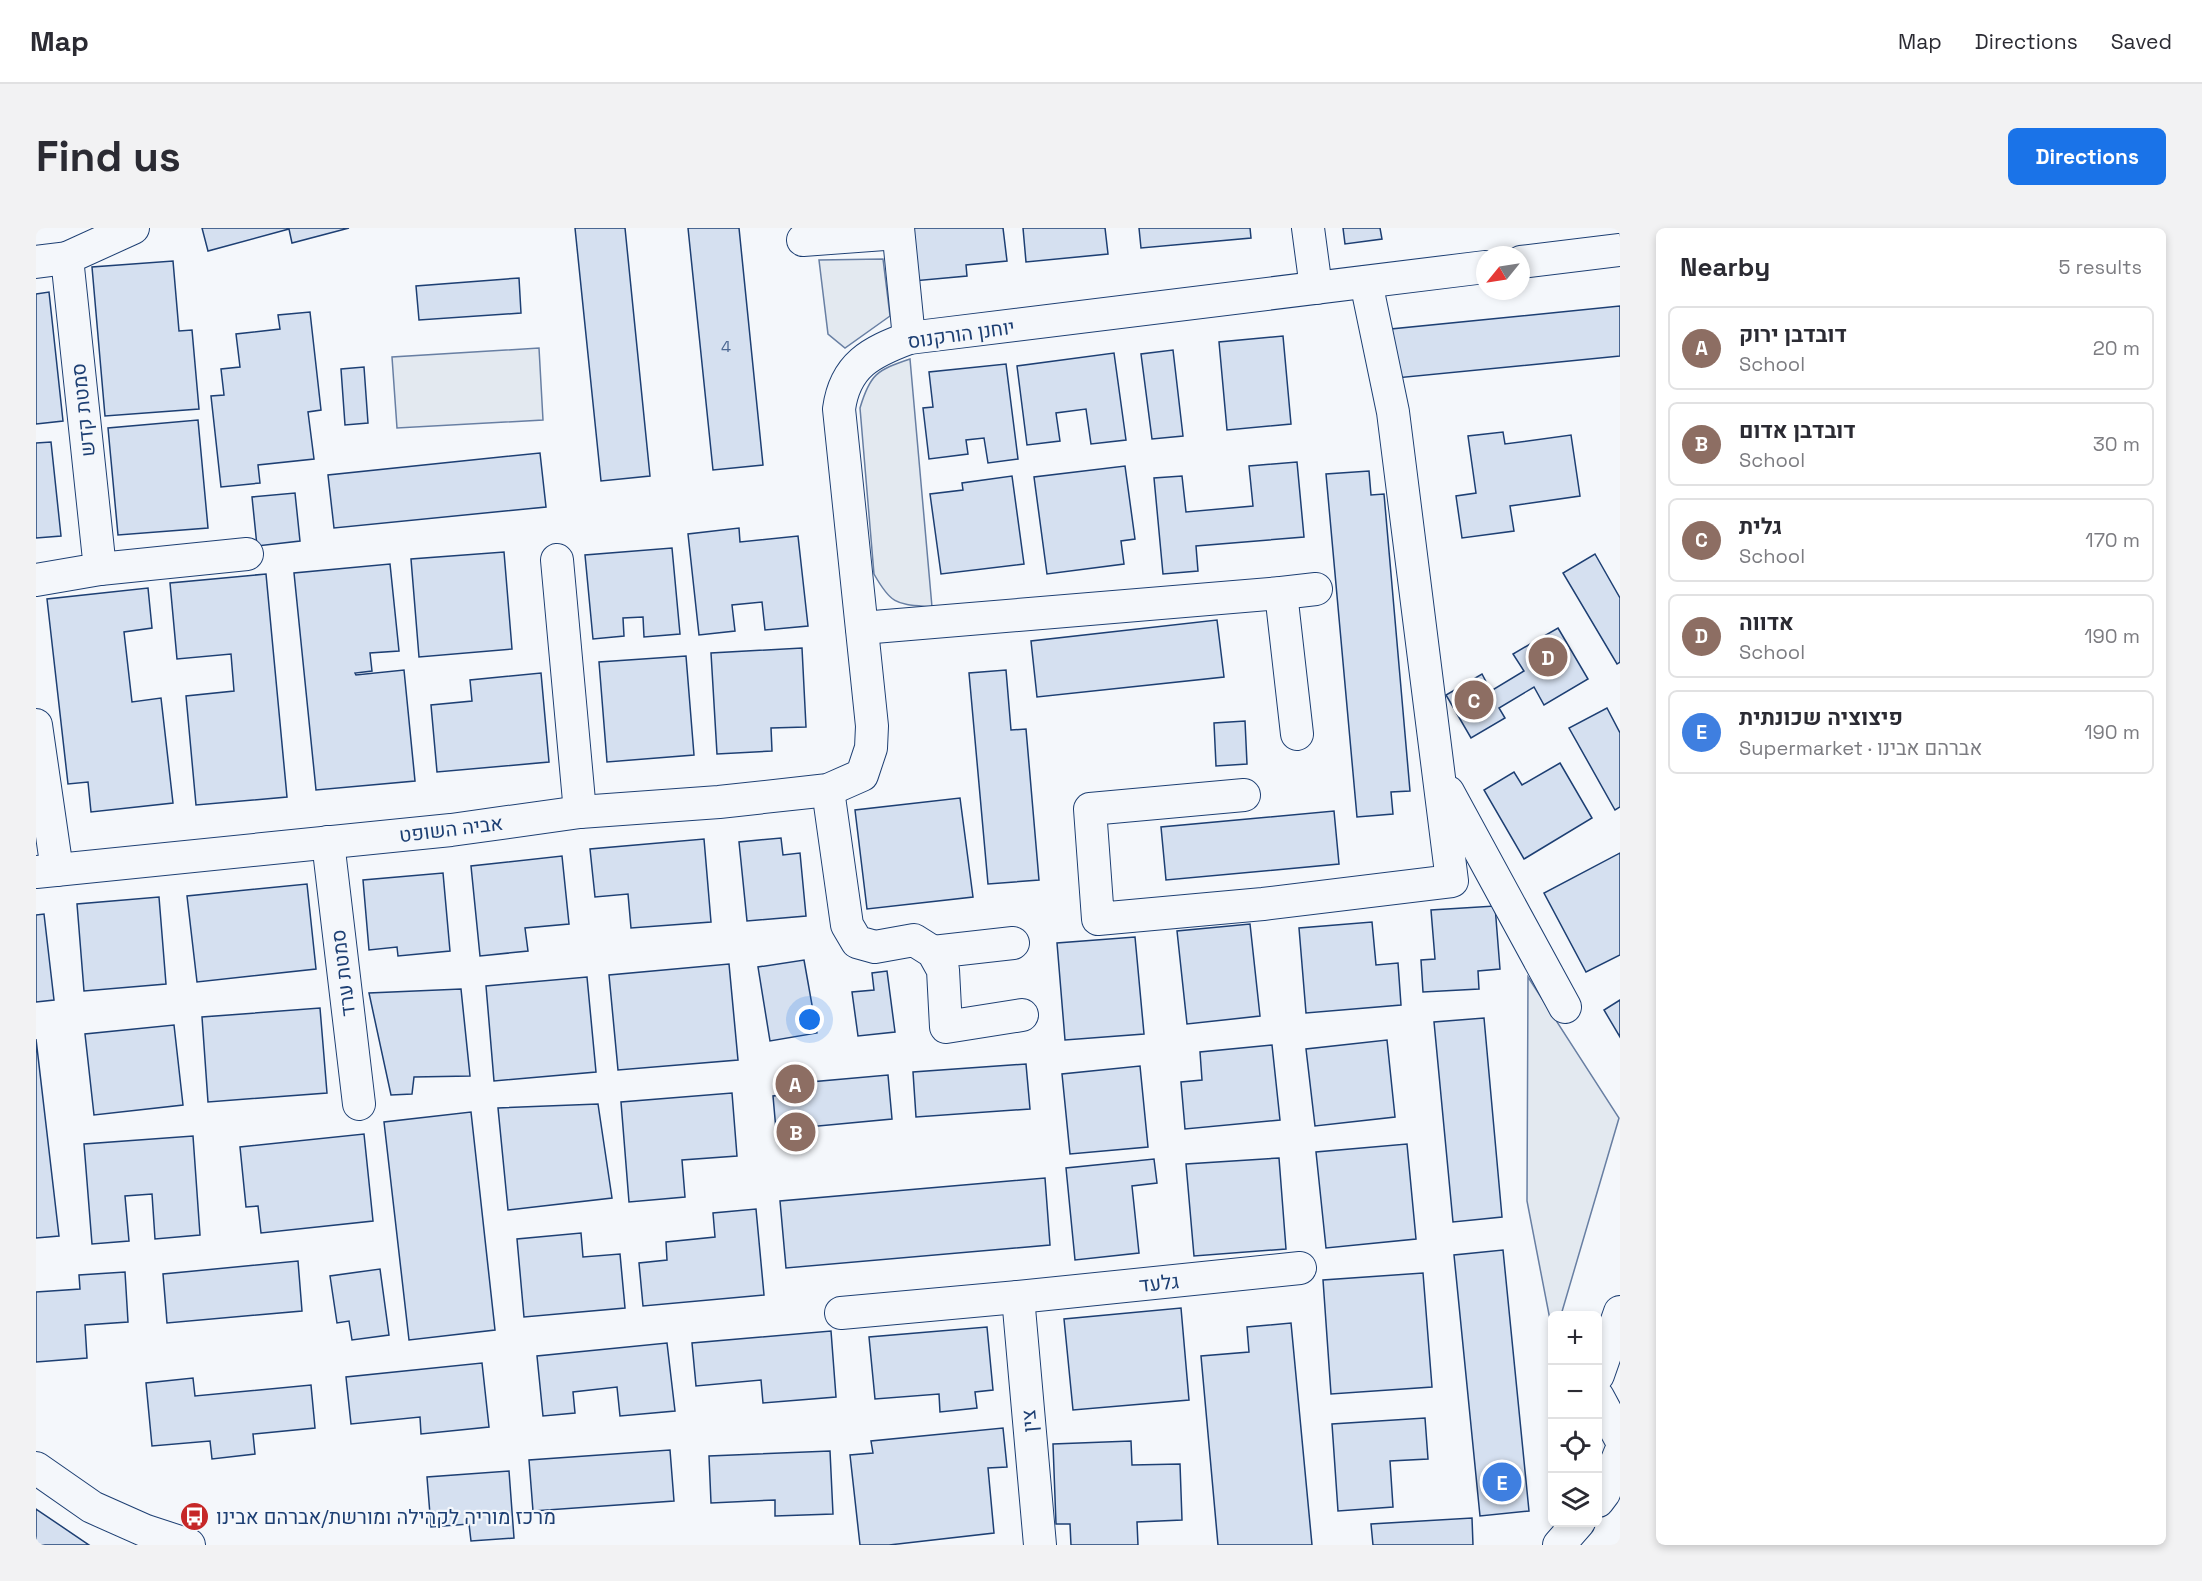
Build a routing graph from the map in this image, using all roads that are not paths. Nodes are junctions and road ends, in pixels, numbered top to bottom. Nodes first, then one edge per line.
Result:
1 (1308, 228) edge
2 (118, 231) edge
3 (898, 231) edge
4 (803, 240) dead end
5 (1620, 250) edge
6 (67, 258) junction
7 (1530, 261) edge
8 (36, 262) edge
9 (1476, 268) edge
10 (1366, 282) junction
11 (1317, 288) junction
12 (909, 338) junction
13 (247, 554) dead end
14 (556, 560) dead end
15 (100, 569) junction
16 (36, 580) edge
17 (1316, 589) dead end
18 (1281, 593) junction
19 (862, 628) junction
20 (36, 726) edge
21 (1297, 734) dead end
22 (862, 775) joint
23 (1439, 775) junction
24 (828, 790) junction
25 (1244, 795) dead end
26 (580, 812) junction
27 (328, 842) junction
28 (46, 871) edge
29 (1012, 943) dead end
30 (933, 952) junction
31 (1565, 1007) dead end
32 (1022, 1015) dead end
33 (359, 1104) dead end
34 (1300, 1268) dead end
35 (1018, 1297) junction
36 (1620, 1312) edge
37 (841, 1313) dead end
38 (1601, 1365) edge
39 (1602, 1404) edge
40 (1620, 1438) edge
41 (1620, 1453) edge
42 (36, 1468) edge
43 (1602, 1496) edge
44 (1575, 1527) edge
45 (189, 1545) edge
46 (1040, 1545) edge
47 (1559, 1545) edge

1 - 11 street
2 - 6 street
3 - 4 street
3 - 12 street
5 - 7 street
6 - 8 street
6 - 15 street, סמטת קדש
9 - 10 street, יוחנן הורקנוס
10 - 11 street, יוחנן הורקנוס
10 - 23 street
11 - 12 street, יוחנן הורקנוס
12 - 19 street, יוחנן הורקנוס
13 - 15 street
14 - 26 street
15 - 16 street
17 - 18 street
18 - 19 street
18 - 21 street
19 - 22 street, יוחנן הורקנוס
20 - 28 street
22 - 24 street, אביה השופט
23 - 25 street
23 - 31 street
24 - 26 street, אביה השופט
24 - 30 street
26 - 27 street, אביה השופט
27 - 28 street, אביה השופט
27 - 33 street, סמטת ערד
29 - 30 street
30 - 32 street
34 - 35 street, גלעד
35 - 37 street, גלעד
35 - 46 street, צין
36 - 38 street
39 - 40 street
41 - 43 street
42 - 45 street
44 - 47 street

